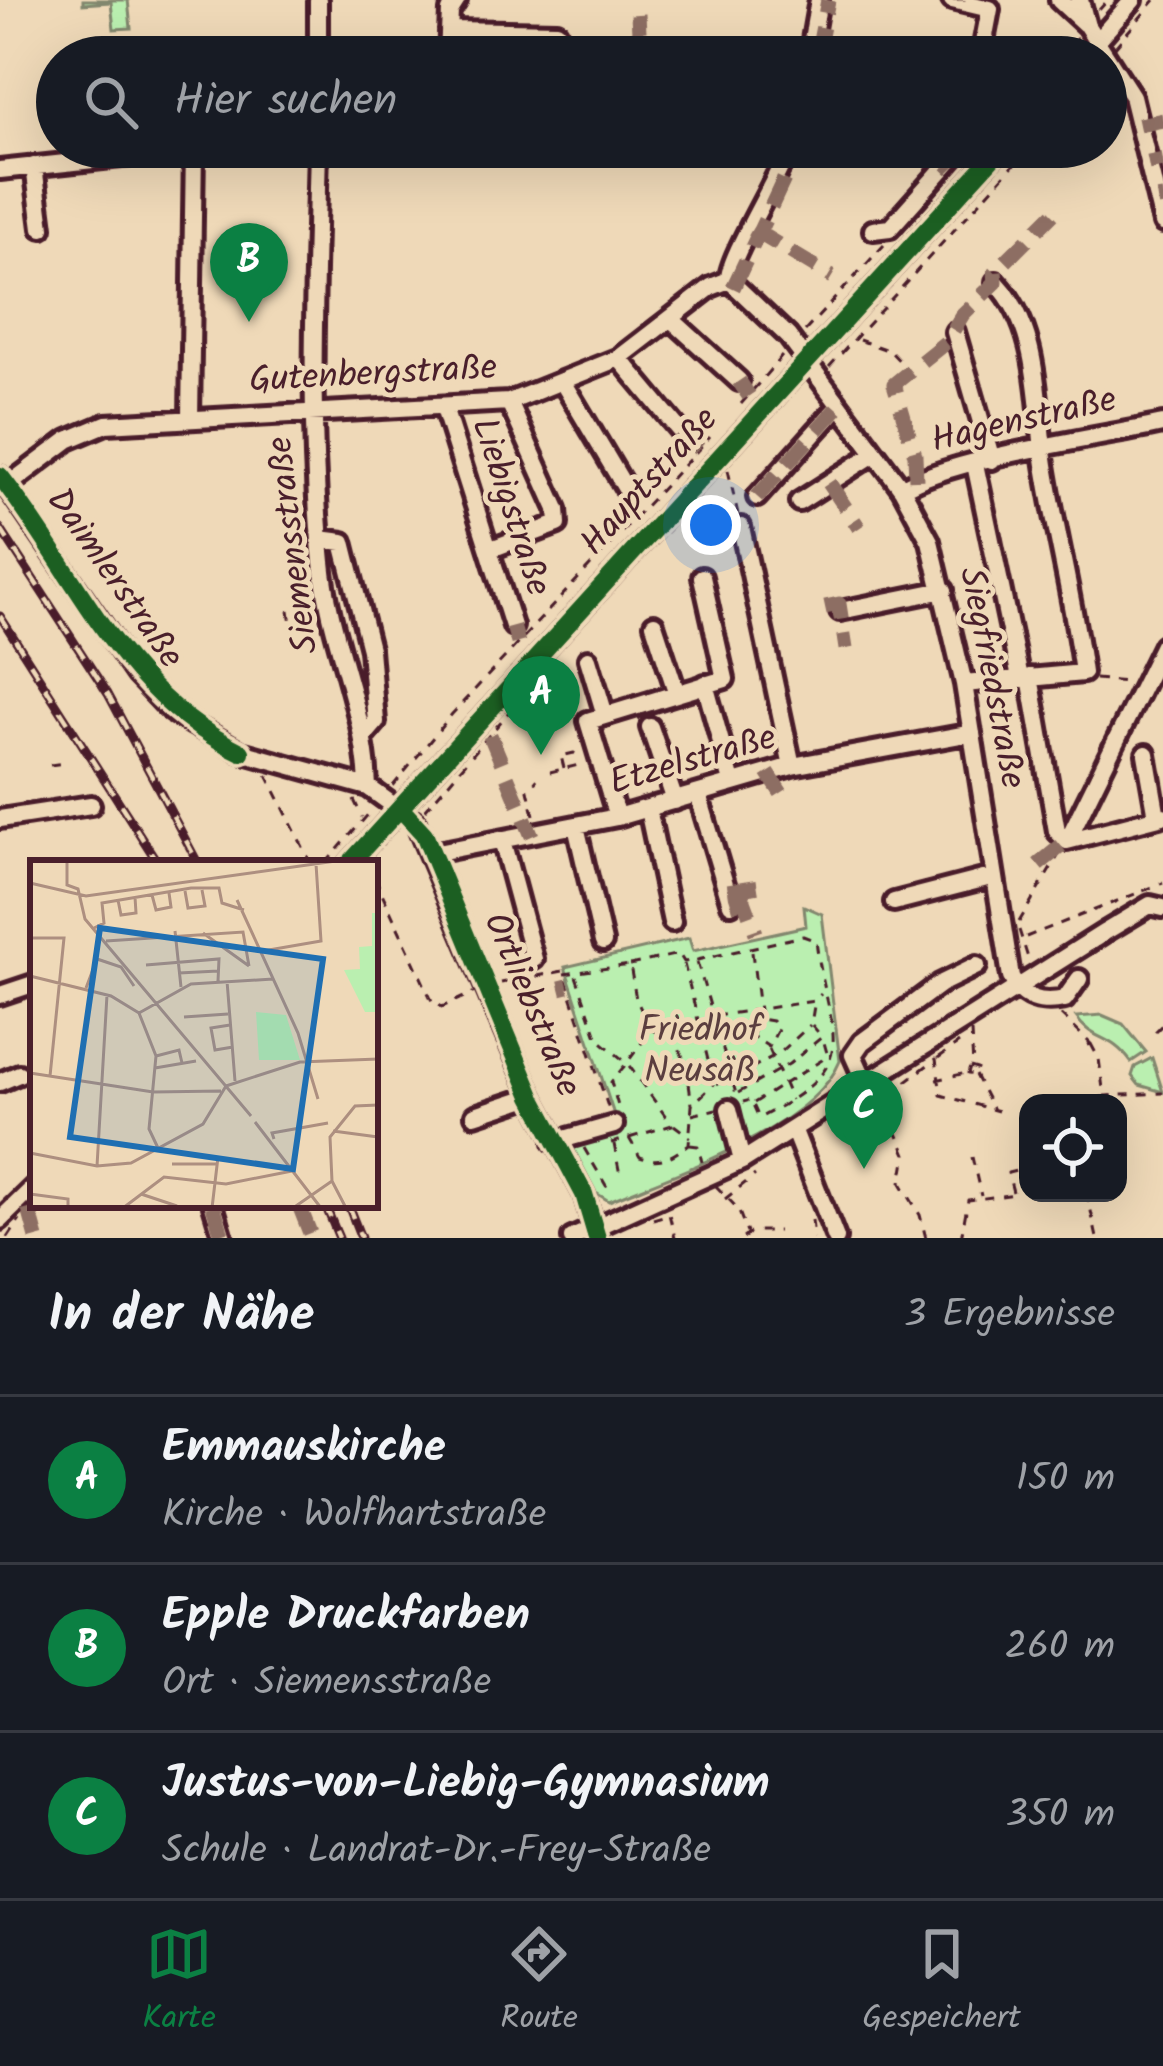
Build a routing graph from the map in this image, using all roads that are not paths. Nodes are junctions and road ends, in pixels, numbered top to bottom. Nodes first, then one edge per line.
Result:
1 (318, 0) edge
2 (457, 0) edge
3 (819, 0) edge
4 (952, 0) edge
5 (1059, 0) edge
6 (1080, 0) edge
7 (1133, 0) edge
8 (449, 30) junction
9 (556, 32) dead end
10 (318, 36) edge
11 (449, 36) edge
12 (813, 36) edge
13 (985, 36) edge
14 (1094, 36) edge
15 (1096, 36) edge
16 (1102, 36) edge
17 (1127, 87) edge
18 (34, 166) joint
19 (194, 168) edge
20 (318, 168) edge
21 (781, 168) edge
22 (943, 168) edge
23 (983, 168) edge
24 (0, 170) edge
25 (1163, 223) edge
26 (43, 228) dead end
27 (881, 235) road end
28 (728, 280) junction
29 (996, 282) dead end
30 (672, 320) junction
31 (955, 332) dead end
32 (619, 358) junction
33 (804, 361) junction
34 (739, 381) dead end
35 (563, 383) junction
36 (509, 402) junction
37 (837, 408) junction
38 (444, 409) junction
39 (312, 414) junction
40 (190, 418) junction
41 (1163, 424) edge
42 (680, 431) dead end
43 (1044, 449) junction
44 (874, 454) junction
45 (984, 462) junction
46 (4, 481) edge
47 (626, 489) dead end
48 (902, 490) junction
49 (757, 497) dead end
50 (799, 502) dead end
51 (741, 527) road end
52 (320, 539) junction
53 (491, 549) junction
54 (702, 577) dead end
55 (944, 590) junction
56 (840, 611) dead end
57 (654, 624) dead end
58 (513, 626) dead end
59 (1163, 645) edge
60 (588, 658) dead end
61 (1025, 678) junction
62 (964, 684) junction
63 (705, 685) junction
64 (676, 694) junction
65 (605, 715) junction
66 (650, 728) dead end
67 (972, 733) junction
68 (364, 736) junction
69 (1146, 754) dead end
70 (793, 766) junction
71 (732, 782) junction
72 (376, 792) junction
73 (698, 794) junction
74 (675, 801) junction
75 (91, 806) dead end
76 (401, 809) junction
77 (648, 809) junction
78 (617, 817) junction
79 (1160, 817) edge
80 (4, 819) edge
81 (576, 826) junction
82 (502, 840) junction
83 (1067, 842) junction
84 (433, 853) junction
85 (353, 860) edge
86 (992, 877) junction
87 (894, 902) dead end
88 (731, 904) dead end
89 (1163, 906) edge
90 (672, 922) dead end
91 (603, 942) dead end
92 (534, 959) dead end
93 (977, 966) dead end
94 (1078, 979) dead end
95 (30, 984) edge
96 (1017, 988) junction
97 (0, 995) edge
98 (19, 1074) dead end
99 (0, 1082) edge
100 (866, 1084) junction
101 (532, 1096) junction
102 (734, 1102) road end
103 (475, 1114) dead end
104 (794, 1131) junction
105 (619, 1135) road end
106 (554, 1142) junction
107 (748, 1168) junction
108 (30, 1191) edge
109 (214, 1208) edge
110 (0, 1220) edge
111 (597, 1234) edge
112 (224, 1238) edge
113 (572, 1238) edge
114 (836, 1238) edge

1 - 10 street
2 - 8 street
3 - 12 street
4 - 13 street
5 - 14 street
6 - 15 street
7 - 16 street
8 - 9 street
8 - 11 street
17 - 25 street
18 - 24 street
18 - 26 street
19 - 40 street
20 - 39 street, Siemensstraße
21 - 28 street
22 - 27 street
23 - 33 street, Hauptstraße
28 - 30 street, Gutenbergstraße
28 - 33 street
29 - 43 street
30 - 32 street, Gutenbergstraße
30 - 34 street
31 - 45 street, Siegfriedstraße
32 - 35 street, Gutenbergstraße
32 - 42 street
33 - 37 street, Siegfriedstraße
33 - 76 street, Hauptstraße
35 - 36 street, Gutenbergstraße
35 - 47 street
36 - 38 street, Gutenbergstraße
36 - 53 street
37 - 44 street, Siegfriedstraße
37 - 49 street
38 - 39 street, Gutenbergstraße
38 - 53 street, Liebigstraße
39 - 40 street, Gutenbergstraße
39 - 52 street, Siemensstraße
40 - 46 street, Gutenbergstraße
41 - 43 street, Hagenstraße
43 - 45 street, Hagenstraße
43 - 61 street
44 - 48 street, Siegfriedstraße
44 - 50 street
45 - 48 street, Hagenstraße
45 - 61 street, Siegfriedstraße
46 - 72 street, Daimlerstraße
48 - 55 street, Siegfriedstraße
51 - 70 street
52 - 68 street, Siemensstraße
52 - 68 street
53 - 58 street, Liebigstraße
54 - 63 street
55 - 56 street
55 - 62 street, Siegfriedstraße
57 - 64 street
59 - 83 street
60 - 65 street
61 - 62 street
61 - 83 street, Siegfriedstraße
62 - 67 street, Siegfriedstraße
63 - 64 street
63 - 71 street
64 - 65 street
65 - 78 street
66 - 74 street
67 - 70 street, Etzelstraße
67 - 86 street, Siegfriedstraße
68 - 72 street, Siemensstraße
69 - 79 street
70 - 71 street, Etzelstraße
71 - 73 street, Etzelstraße
72 - 76 street, Daimlerstraße
73 - 74 street, Etzelstraße
73 - 88 street
74 - 77 street, Etzelstraße
75 - 80 street
76 - 84 street, Ortliebstraße
76 - 85 street, Hauptstraße
77 - 78 street, Etzelstraße
77 - 90 street
78 - 81 street, Etzelstraße
79 - 83 street
81 - 82 street, Etzelstraße
81 - 91 street
82 - 84 street, Etzelstraße
82 - 92 street
84 - 101 street, Ortliebstraße
86 - 87 street
86 - 96 street, Siegfriedstraße
89 - 96 street
93 - 100 street
94 - 96 street
95 - 97 street
96 - 100 street
98 - 99 street
100 - 104 street
101 - 103 street
101 - 106 street, Ortliebstraße
102 - 107 street
104 - 107 street
104 - 114 street
105 - 106 street, Ortliebstraße
106 - 111 street, Ortliebstraße
107 - 111 street
108 - 110 street
109 - 112 street
111 - 113 street

